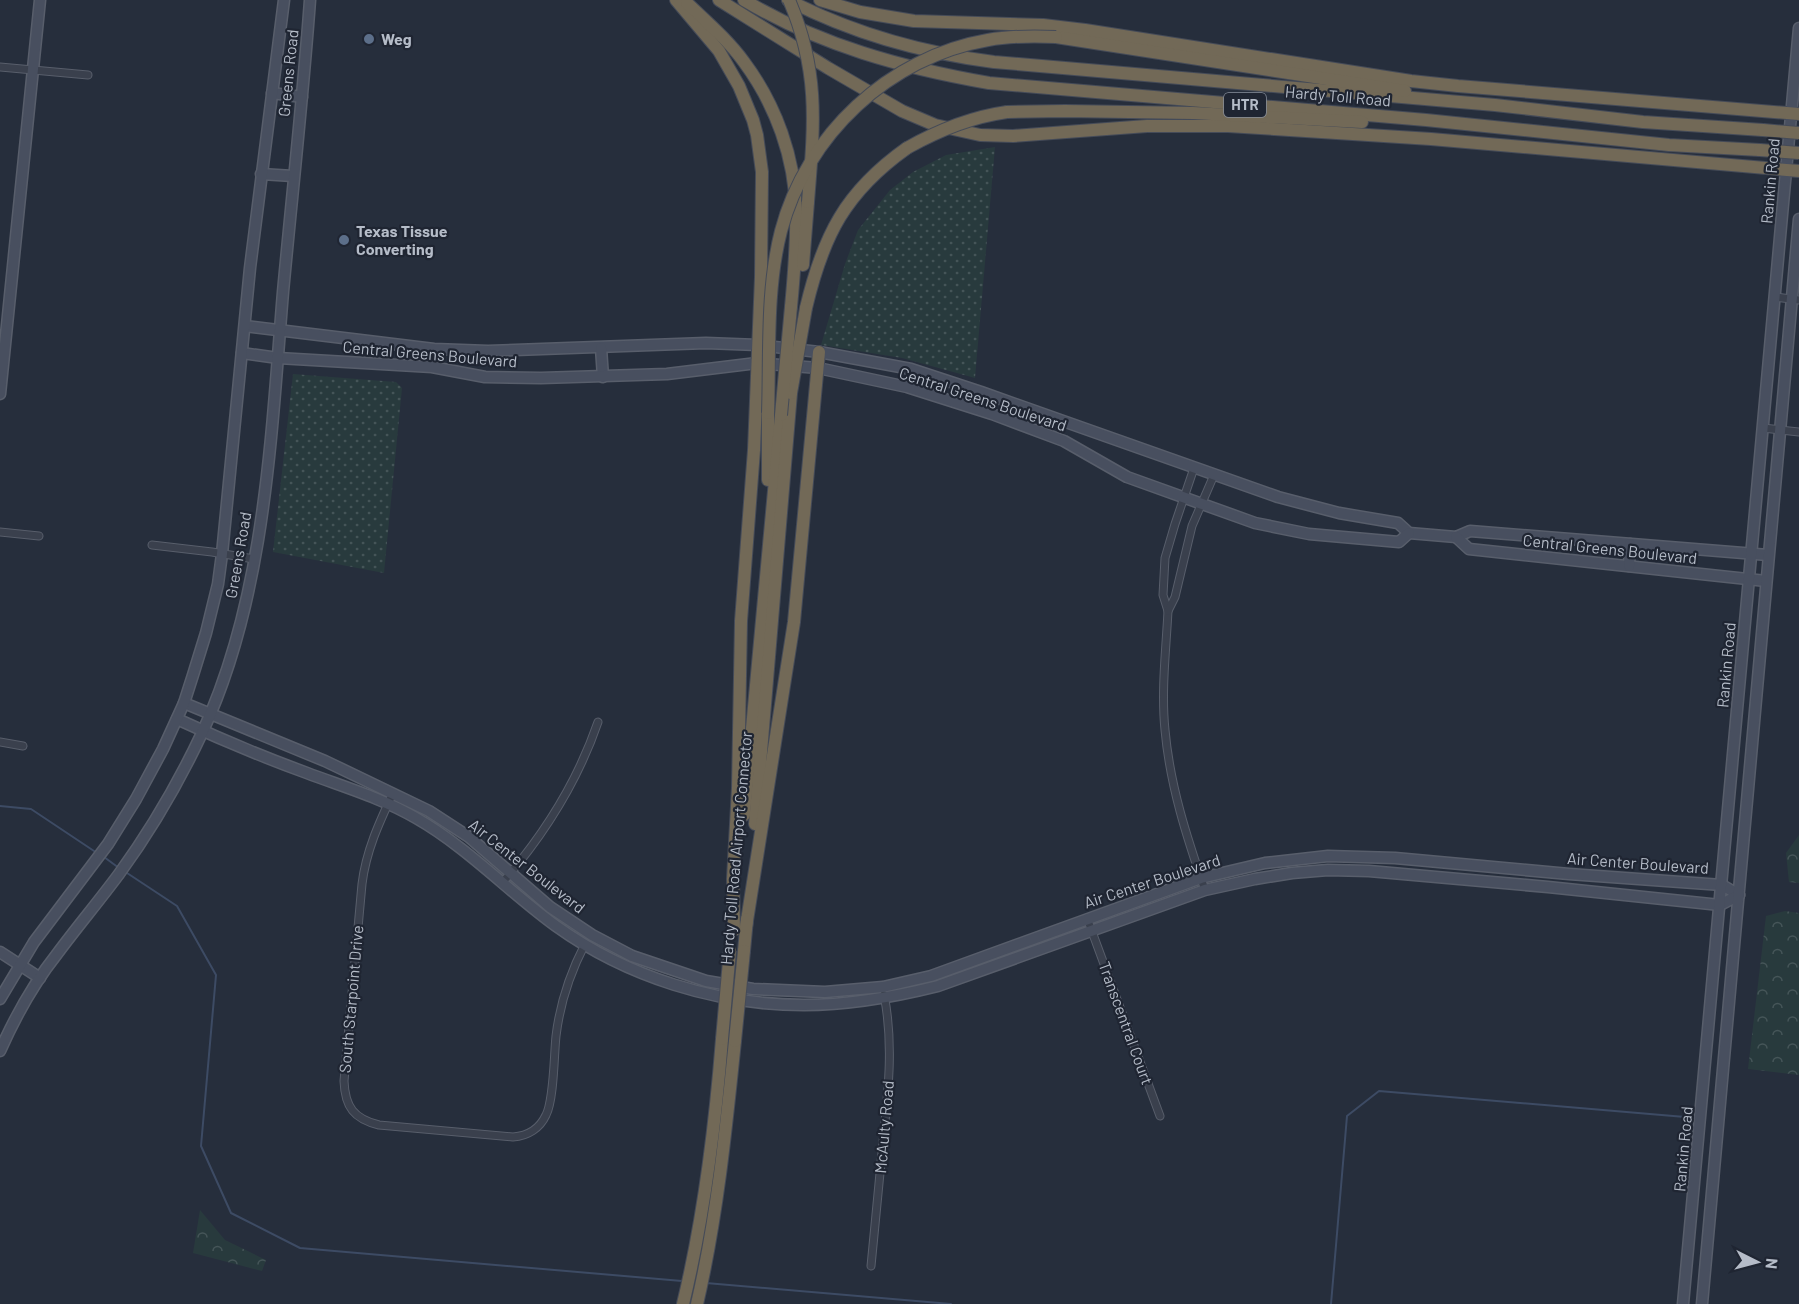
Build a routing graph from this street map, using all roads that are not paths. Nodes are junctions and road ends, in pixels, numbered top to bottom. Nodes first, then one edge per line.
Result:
1 (40, 0) edge
2 (284, 0) edge
3 (310, 0) edge
4 (676, 0) edge
5 (684, 0) edge
6 (719, 0) edge
7 (744, 0) edge
8 (788, 0) edge
9 (820, 0) edge
10 (1799, 28) edge
11 (0, 67) edge
12 (34, 70) junction
13 (88, 75) dead end
14 (272, 93) junction
15 (302, 96) junction
16 (1495, 105) junction
17 (1795, 114) edge
18 (1426, 120) junction
19 (1799, 134) edge
20 (1799, 153) edge
21 (1785, 170) junction
22 (1799, 171) edge
23 (261, 174) junction
24 (293, 176) junction
25 (1799, 219) edge
26 (1775, 297) junction
27 (1796, 299) edge
28 (798, 308) junction
29 (245, 326) junction
30 (280, 330) junction
31 (758, 345) junction
32 (601, 348) junction
33 (434, 349) junction
34 (819, 352) junction
35 (242, 353) junction
36 (278, 357) junction
37 (758, 363) junction
38 (432, 367) junction
39 (818, 368) junction
40 (912, 369) junction
41 (603, 377) junction
42 (907, 387) junction
43 (0, 394) edge
44 (780, 414) junction
45 (1763, 428) junction
46 (1780, 430) junction
47 (1799, 432) edge
48 (1194, 468) junction
49 (1214, 476) junction
50 (1184, 496) junction
51 (1202, 504) junction
52 (0, 532) edge
53 (1410, 533) junction
54 (39, 536) dead end
55 (1456, 537) junction
56 (1630, 544) junction
57 (152, 545) dead end
58 (1751, 553) junction
59 (222, 554) junction
60 (1768, 555) junction
61 (254, 559) junction
62 (1629, 566) junction
63 (1748, 579) junction
64 (1766, 581) junction
65 (1168, 611) junction
66 (184, 703) junction
67 (209, 714) junction
68 (177, 719) junction
69 (598, 722) dead end
70 (203, 731) junction
71 (0, 742) edge
72 (24, 746) dead end
73 (393, 793) junction
74 (388, 804) junction
75 (1328, 856) junction
76 (1429, 861) junction
77 (1328, 870) junction
78 (510, 873) junction
79 (1571, 873) junction
80 (1428, 875) junction
81 (1201, 878) junction
82 (502, 883) junction
83 (1722, 885) junction
84 (1569, 889) junction
85 (1205, 890) junction
86 (1739, 895) junction
87 (1720, 905) junction
88 (1087, 918) junction
89 (740, 929) junction
90 (1091, 930) junction
91 (591, 935) junction
92 (585, 945) junction
93 (0, 952) edge
94 (994, 952) junction
95 (1000, 964) junction
96 (20, 965) junction
97 (40, 978) junction
98 (753, 989) junction
99 (884, 993) junction
100 (0, 999) edge
101 (752, 1001) junction
102 (0, 1051) edge
103 (1704, 1082) junction
104 (1721, 1084) junction
105 (1160, 1116) dead end
106 (1712, 1194) junction
107 (1694, 1198) junction
108 (871, 1266) dead end
109 (683, 1301) edge
110 (697, 1302) edge
111 (1683, 1304) edge
112 (1702, 1304) edge

1 - 12 street
2 - 14 street, Greens Road
3 - 15 street, Greens Road
4 - 31 highway
5 - 28 highway
6 - 21 highway
7 - 18 highway, Hardy Toll Road / HTR
8 - 16 highway, Hardy Toll Road / HTR
8 - 28 highway, bridge
9 - 17 highway
10 - 17 street, Rankin Road
11 - 12 street
12 - 13 street
12 - 43 street
14 - 15 street
14 - 23 street, Greens Road
15 - 24 street, Greens Road
16 - 19 highway, Hardy Toll Road / HTR, bridge
16 - 44 highway, bridge
17 - 21 street, Rankin Road
18 - 20 highway, Hardy Toll Road / HTR, bridge
18 - 28 highway, bridge
21 - 22 highway
21 - 26 street, Rankin Road
23 - 24 street
23 - 29 street, Greens Road
24 - 30 street, Greens Road
25 - 27 street, Rankin Road
26 - 27 street
26 - 45 street, Rankin Road
27 - 46 street, Rankin Road
28 - 44 highway, bridge
28 - 44 highway, Hardy Toll Road Airport Connector, bridge
29 - 30 street, Central Greens Boulevard
29 - 35 street, Greens Road
30 - 33 street, Central Greens Boulevard
30 - 36 street, Greens Road
31 - 32 street, Central Greens Boulevard
31 - 34 street, Central Greens Boulevard
31 - 37 highway
32 - 33 street, Central Greens Boulevard
32 - 41 street
33 - 38 street
34 - 39 highway
34 - 40 street, Central Greens Boulevard
35 - 36 street, Central Greens Boulevard
35 - 59 street, Greens Road
36 - 38 street, Central Greens Boulevard
36 - 61 street, Greens Road
37 - 39 street, Central Greens Boulevard
37 - 41 street, Central Greens Boulevard
37 - 89 highway
38 - 41 street, Central Greens Boulevard
39 - 42 street, Central Greens Boulevard
39 - 89 highway
40 - 42 street
40 - 48 street, Central Greens Boulevard
42 - 50 street, Central Greens Boulevard
44 - 89 highway, Hardy Toll Road Airport Connector
44 - 89 highway, Hardy Toll Road Airport Connector
45 - 46 street
45 - 58 street, Rankin Road
46 - 47 street
46 - 60 street, Rankin Road
48 - 49 street, Central Greens Boulevard
48 - 50 street
49 - 51 street
49 - 53 street, Central Greens Boulevard
50 - 51 street, Central Greens Boulevard
50 - 65 street
51 - 53 street, Central Greens Boulevard
51 - 65 street
52 - 54 street
53 - 55 street, Central Greens Boulevard
55 - 56 street, Central Greens Boulevard
55 - 62 street, Central Greens Boulevard
56 - 58 street, Central Greens Boulevard
56 - 62 street
57 - 59 street
58 - 60 street, Central Greens Boulevard
58 - 63 street, Rankin Road
59 - 61 street
59 - 66 street, Greens Road
60 - 64 street, Rankin Road
61 - 67 street, Greens Road
62 - 63 street, Central Greens Boulevard
63 - 64 street, Central Greens Boulevard
63 - 83 street, Rankin Road
64 - 86 street, Rankin Road
65 - 81 street
66 - 67 street, Air Center Boulevard
66 - 68 street, Greens Road
67 - 70 street, Greens Road
67 - 73 street, Air Center Boulevard
68 - 70 street, Air Center Boulevard
68 - 96 street, Greens Road
69 - 78 street
70 - 74 street, Air Center Boulevard
70 - 97 street, Greens Road
71 - 72 street
73 - 74 street, South Starpoint Drive
73 - 78 street, Air Center Boulevard
74 - 82 street, Air Center Boulevard
74 - 92 street, South Starpoint Drive
75 - 76 street, Air Center Boulevard
75 - 77 street
75 - 81 street, Air Center Boulevard
76 - 79 street, Air Center Boulevard
76 - 80 street
77 - 80 street, Air Center Boulevard
77 - 85 street, Air Center Boulevard
78 - 82 street
78 - 91 street, Air Center Boulevard
79 - 83 street, Air Center Boulevard
79 - 84 street
80 - 84 street, Air Center Boulevard
81 - 85 street
81 - 88 street, Air Center Boulevard
82 - 92 street, Air Center Boulevard
83 - 86 street, Air Center Boulevard
83 - 87 street, Rankin Road
84 - 87 street, Air Center Boulevard
85 - 90 street, Air Center Boulevard
86 - 87 street
86 - 104 street, Rankin Road
87 - 103 street, Rankin Road
88 - 90 street, Transcentral Court
88 - 94 street, Air Center Boulevard
89 - 109 highway, Hardy Toll Road Airport Connector, bridge
89 - 110 highway, Hardy Toll Road Airport Connector, bridge
90 - 95 street, Air Center Boulevard
90 - 105 street, Transcentral Court
91 - 92 street
91 - 98 street, Air Center Boulevard
92 - 101 street, Air Center Boulevard
93 - 96 street
94 - 95 street
94 - 99 street, Air Center Boulevard
95 - 99 street, Air Center Boulevard
96 - 97 street
96 - 100 street, Greens Road
97 - 102 street, Greens Road
98 - 99 street, Air Center Boulevard
98 - 101 street
99 - 101 street, Air Center Boulevard
99 - 108 street, McAulty Road
103 - 104 street
103 - 107 street, Rankin Road
104 - 106 street, Rankin Road
106 - 107 street
106 - 112 street, Rankin Road
107 - 111 street, Rankin Road

